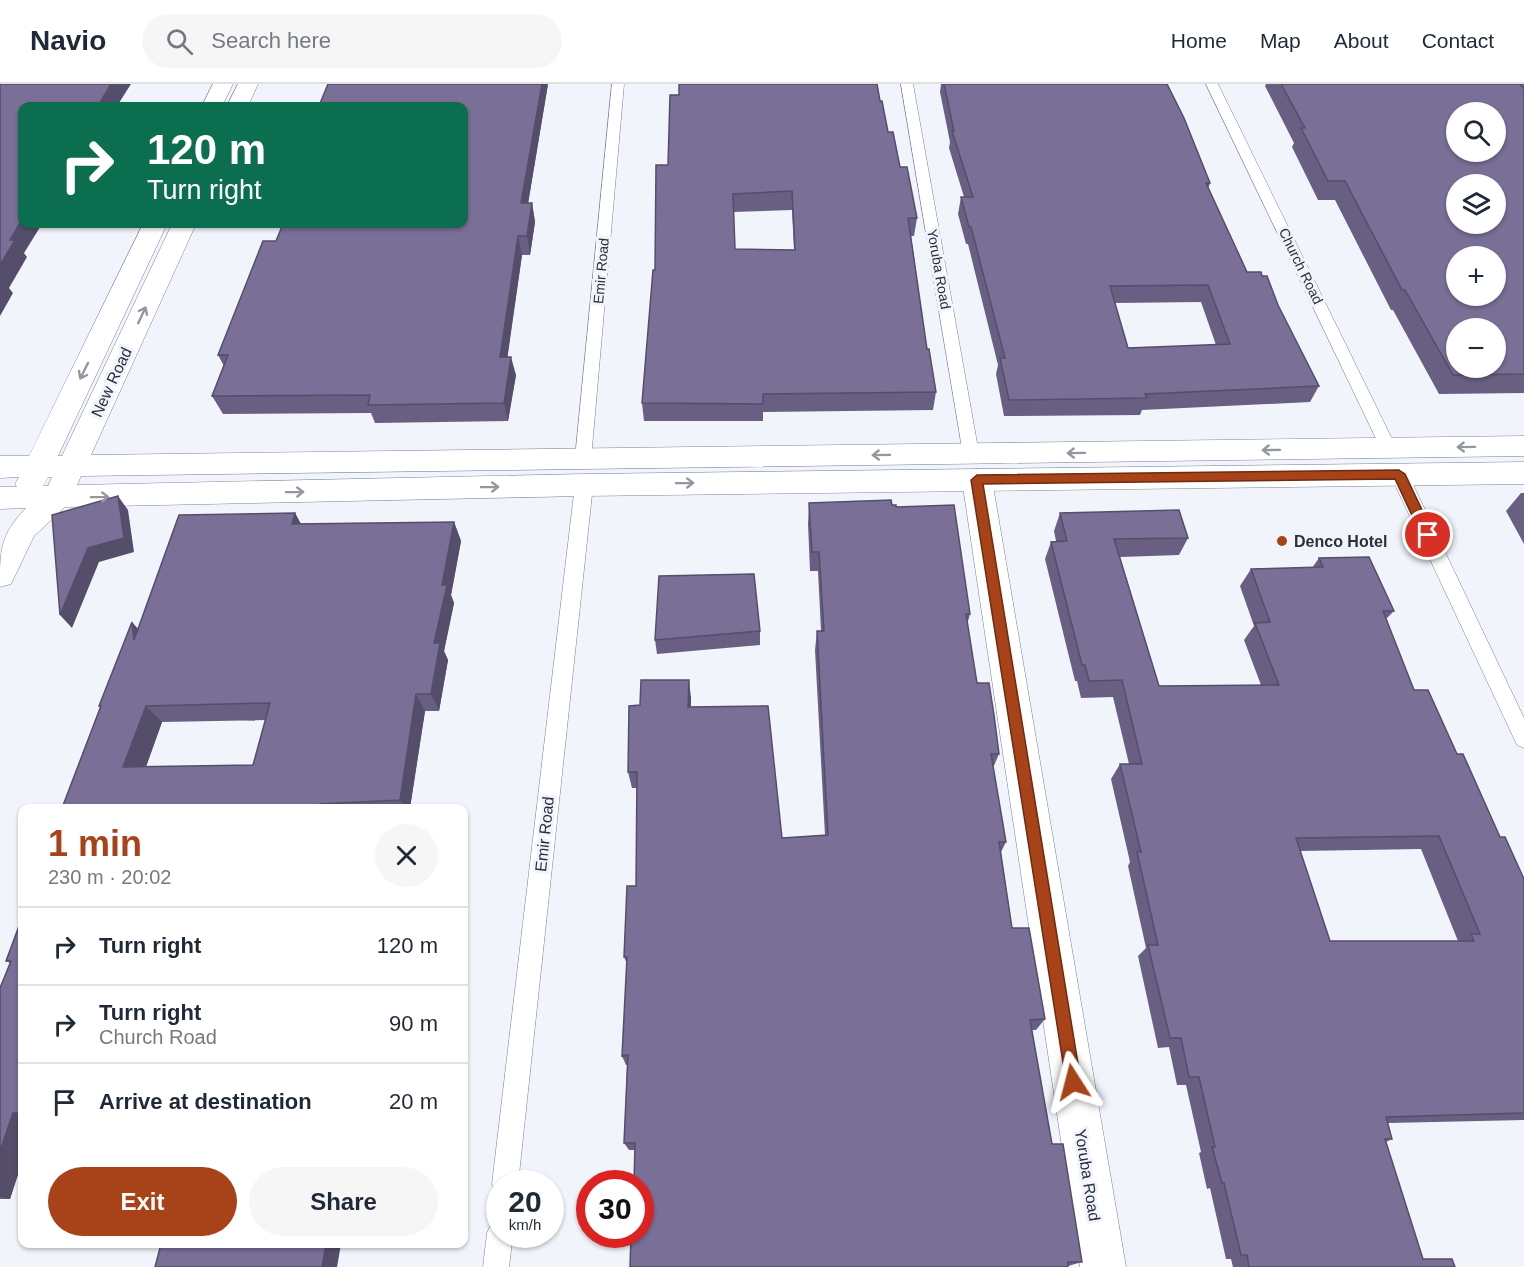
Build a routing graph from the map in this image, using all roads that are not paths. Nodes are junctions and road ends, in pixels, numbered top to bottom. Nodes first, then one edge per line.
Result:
1 (223, 84) edge
2 (248, 84) edge
3 (618, 84) edge
4 (907, 84) edge
5 (1212, 84) edge
6 (214, 102) edge
7 (240, 102) edge
8 (153, 228) edge
9 (182, 228) edge
10 (1524, 446) edge
11 (1394, 461) junction
12 (37, 466) junction
13 (72, 466) junction
14 (0, 467) edge
15 (974, 467) junction
16 (583, 472) junction
17 (1524, 473) edge
18 (11, 498) edge
19 (57, 498) junction
20 (22, 529) junction
21 (0, 575) edge
22 (1524, 740) edge
23 (507, 1170) edge
24 (498, 1248) edge
25 (496, 1267) edge
26 (1103, 1267) edge

1 - 6 main road
2 - 7 main road
3 - 16 lane, Emir Road
4 - 15 lane, Yoruba Road
5 - 11 lane, Church Road
8 -> 12 main road, New Road
13 -> 9 main road, New Road
10 -> 11 main road
11 - 15 main road
11 - 17 main road
11 - 22 lane, Church Road
12 - 13 main road
12 - 14 main road
12 - 18 main road, New Road
13 - 16 main road
13 - 19 main road, New Road
15 - 16 main road
15 - 26 main road, Yoruba Road
19 -> 16 main road
16 - 23 lane, Emir Road
18 - 19 main road
18 - 20 main road, New Road
19 - 20 main road, New Road
20 - 21 main road, New Road
24 - 25 lane

